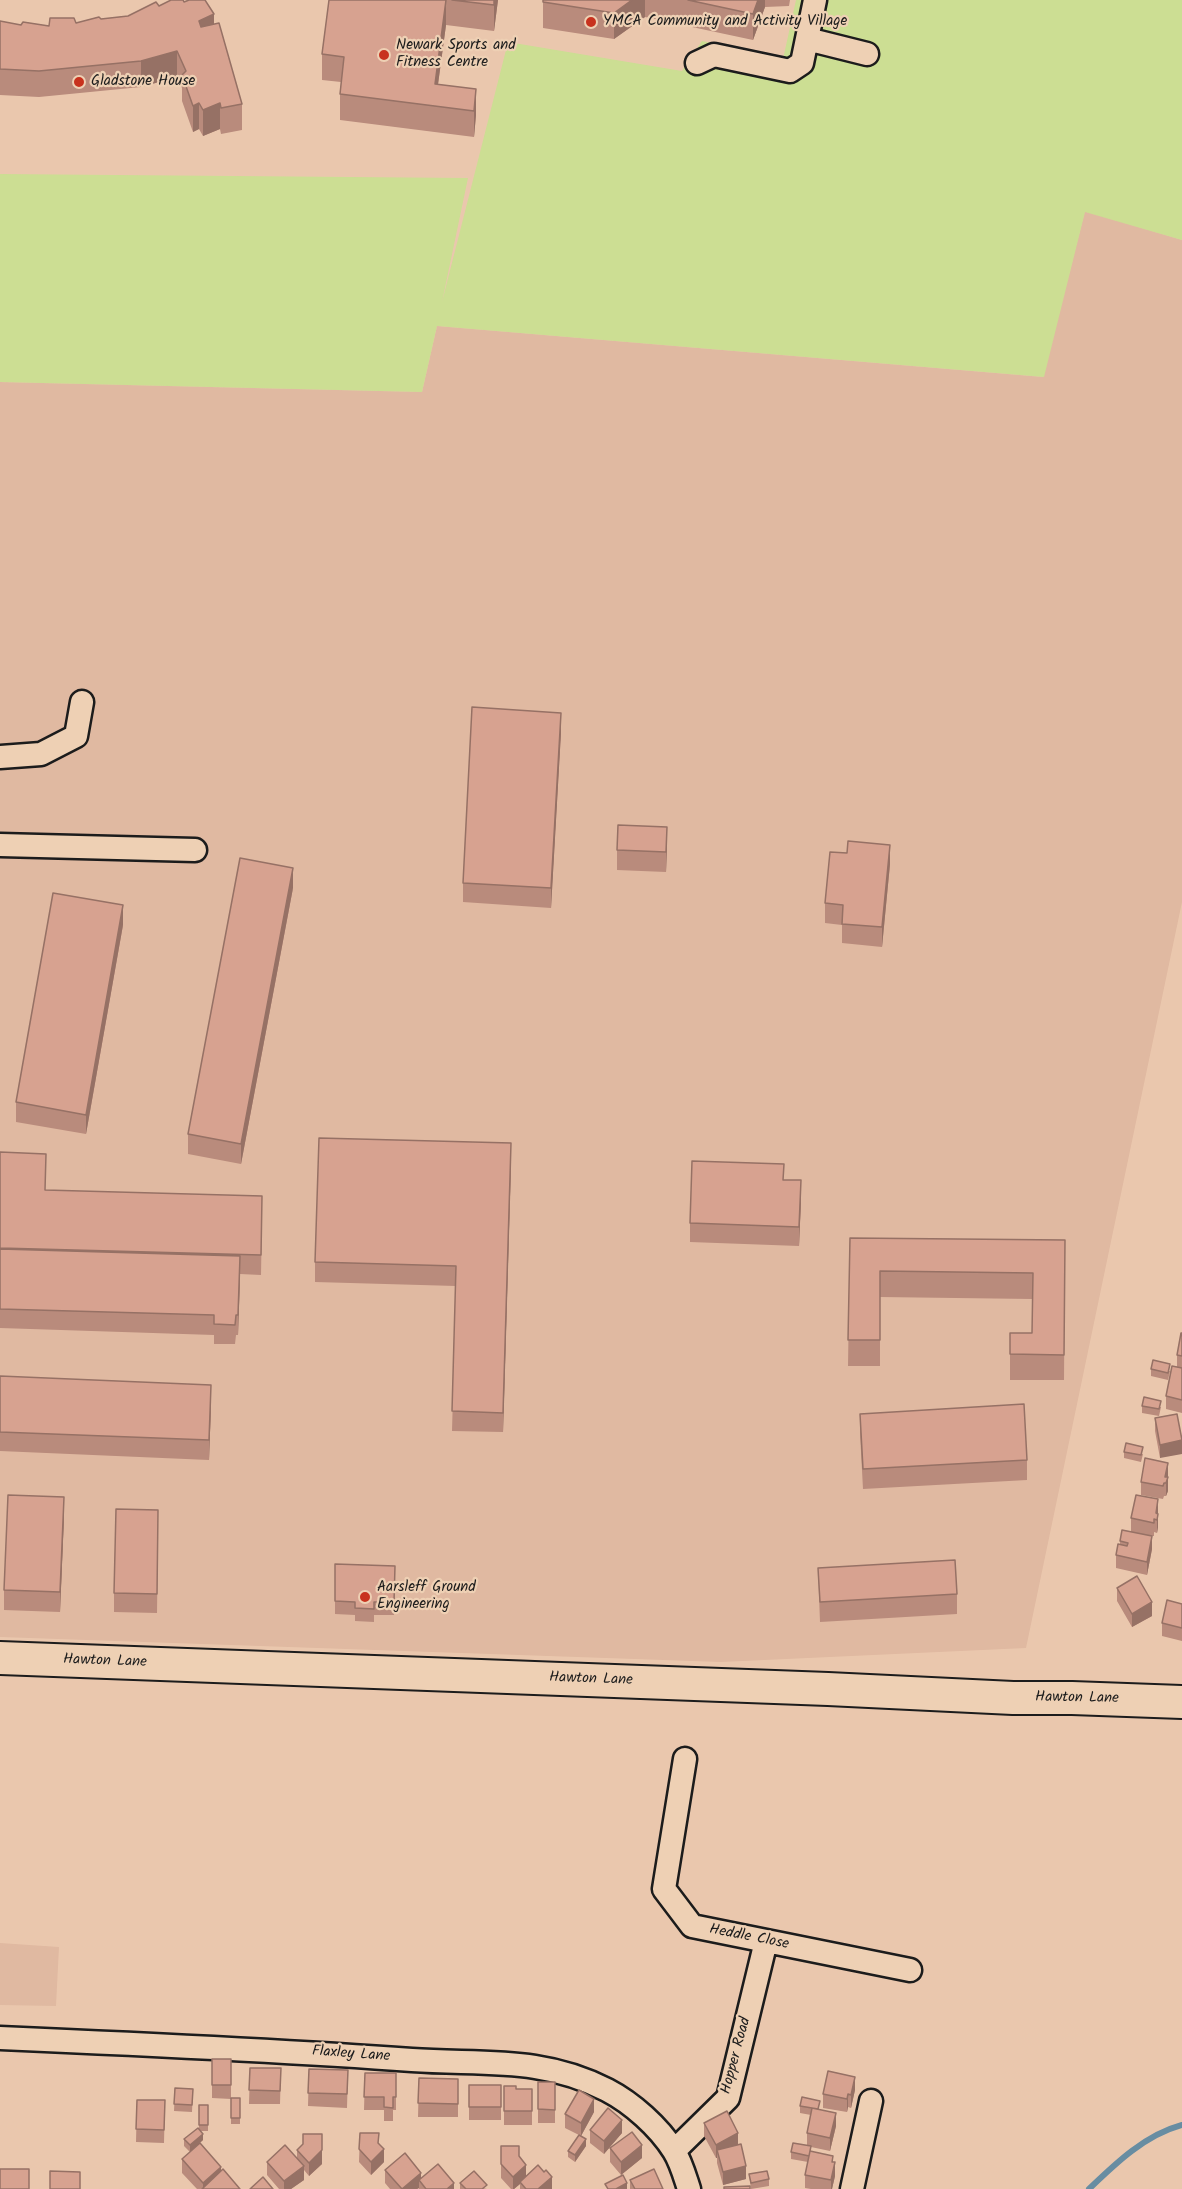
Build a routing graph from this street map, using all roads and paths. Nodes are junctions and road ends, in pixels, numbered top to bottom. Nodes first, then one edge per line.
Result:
1 (815, 0) edge
2 (807, 39) junction
3 (867, 54) dead end
4 (697, 63) dead end
5 (82, 702) dead end
6 (0, 757) edge
7 (0, 845) edge
8 (195, 850) dead end
9 (0, 1658) edge
10 (1182, 1702) edge
11 (685, 1759) dead end
12 (766, 1941) junction
13 (910, 1970) dead end
14 (0, 2038) edge
15 (871, 2101) dead end
16 (674, 2151) junction
17 (689, 2189) edge
18 (852, 2189) edge

1 - 2 street
2 - 3 street
2 - 4 street
5 - 6 street
7 - 8 street
9 - 10 street, Hawton Lane
11 - 12 street, Heddle Close
12 - 13 street, Heddle Close
12 - 16 street, Hopper Road
14 - 16 street, Flaxley Lane
15 - 18 street
16 - 17 street, Flaxley Lane

